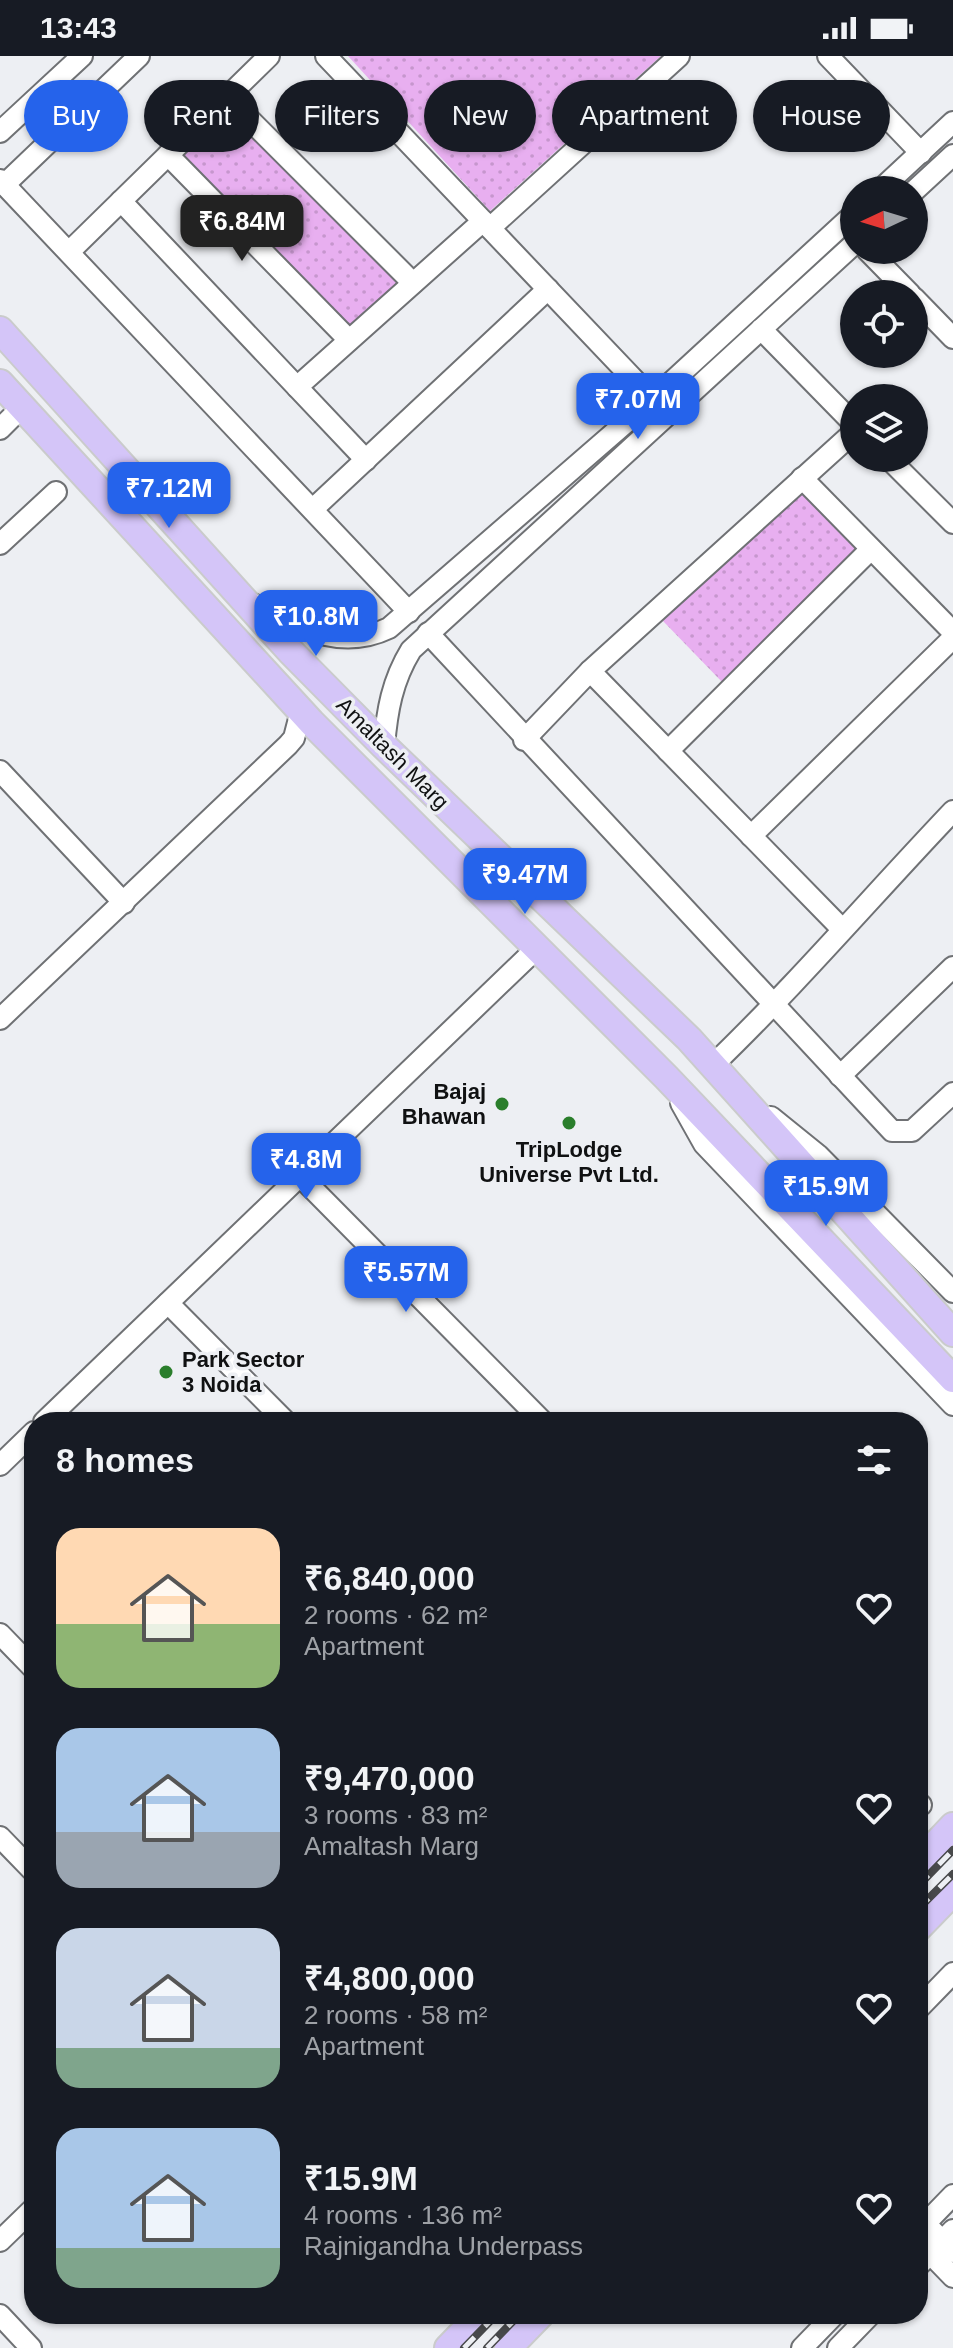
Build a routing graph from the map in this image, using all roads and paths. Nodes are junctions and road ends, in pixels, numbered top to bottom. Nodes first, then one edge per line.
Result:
1 (82, 56) edge
2 (139, 56) edge
3 (269, 56) edge
4 (326, 56) edge
5 (679, 56) edge
6 (828, 56) edge
7 (244, 80) edge
8 (953, 122) edge
9 (259, 129) edge
10 (0, 132) edge
11 (171, 152) edge
12 (921, 153) junction
13 (168, 155) junction
14 (950, 164) edge
15 (896, 176) edge
16 (928, 180) edge
17 (2, 183) edge
18 (121, 201) junction
19 (487, 225) junction
20 (840, 234) edge
21 (69, 252) junction
22 (840, 257) edge
23 (881, 264) edge
24 (896, 280) edge
25 (413, 283) junction
26 (548, 289) junction
27 (928, 312) edge
28 (761, 329) junction
29 (0, 330) edge
30 (953, 338) edge
31 (349, 340) junction
32 (0, 383) edge
33 (297, 387) junction
34 (653, 399) junction
35 (22, 407) junction
36 (840, 410) edge
37 (667, 414) junction
38 (0, 429) edge
39 (840, 444) edge
40 (366, 460) junction
41 (902, 472) edge
42 (802, 478) junction
43 (56, 492) dead end
44 (313, 509) junction
45 (953, 523) edge
46 (0, 544) edge
47 (871, 549) junction
48 (249, 602) junction
49 (409, 612) junction
50 (953, 632) edge
51 (428, 633) junction
52 (953, 638) edge
53 (590, 671) junction
54 (301, 711) junction
55 (321, 733) junction
56 (294, 738) junction
57 (524, 740) junction
58 (384, 746) junction
59 (668, 751) junction
60 (0, 771) edge
61 (953, 811) edge
62 (751, 836) junction
63 (124, 903) junction
64 (841, 928) junction
65 (537, 948) junction
66 (953, 967) edge
67 (776, 1004) junction
68 (0, 1019) edge
69 (713, 1065) junction
70 (840, 1076) junction
71 (666, 1077) junction
72 (736, 1090) junction
73 (953, 1093) edge
74 (300, 1176) junction
75 (953, 1292) edge
76 (168, 1303) junction
77 (953, 1333) edge
78 (953, 1379) edge
79 (953, 1405) edge
80 (54, 1412) edge
81 (276, 1412) edge
82 (533, 1412) edge
83 (24, 1442) edge
84 (0, 1465) edge
85 (0, 1634) edge
86 (24, 1659) edge
87 (953, 1826) edge
88 (0, 1837) edge
89 (928, 1852) edge
90 (24, 1862) edge
91 (953, 1892) edge
92 (928, 1918) edge
93 (953, 1973) edge
94 (928, 1999) edge
95 (953, 2195) edge
96 (24, 2218) edge
97 (931, 2239) edge
98 (0, 2241) edge
99 (953, 2277) edge
100 (0, 2315) edge
101 (471, 2324) edge
102 (531, 2324) edge
103 (825, 2324) edge
104 (861, 2324) edge
105 (31, 2348) edge
106 (448, 2348) edge
107 (508, 2348) edge
108 (802, 2348) edge
109 (838, 2348) edge

1 - 10 street
2 - 17 street
3 - 7 street
4 - 19 street
5 - 19 street
6 - 12 street
8 - 12 street
9 - 25 street
11 - 13 street
12 - 15 street
13 - 18 street
13 - 31 street
14 - 16 street
17 - 21 street
18 - 21 street
18 - 33 street
19 - 25 street
19 - 26 street
20 - 34 street
21 - 44 street
22 - 28 street
23 - 24 street
25 - 31 street
26 - 34 street
26 - 40 street
27 - 30 street
28 - 36 street
28 - 37 street
29 - 48 main road, Amaltash Marg
31 - 33 street
32 - 35 main road, Amaltash Marg
33 - 40 street
34 - 37 street
34 - 49 street
35 - 38 street
35 - 54 main road, Amaltash Marg
37 - 51 street
39 - 42 street
40 - 44 street
41 - 45 street
42 - 47 street
42 - 53 street
43 - 46 street
44 - 49 street
47 - 50 street
47 - 59 street
48 - 49 street
48 - 58 main road, Amaltash Marg
51 - 57 street
51 - 58 street
52 - 62 street
53 - 57 street
53 - 59 street
54 - 55 main road, Amaltash Marg
54 - 56 street
55 - 56 street
55 - 65 main road, Amaltash Marg
56 - 63 street
57 - 67 street
58 - 69 main road, Amaltash Marg
59 - 62 street
60 - 63 street
61 - 64 street
62 - 64 street
63 - 68 street
64 - 67 street
65 - 71 main road, Amaltash Marg
65 - 74 street
66 - 70 street
67 - 69 street
67 - 70 street
69 - 72 main road, Amaltash Marg
70 - 73 street
71 - 78 main road, Amaltash Marg
71 - 79 street
72 - 75 street
72 - 77 main road, Amaltash Marg
74 - 76 street
74 - 82 street
76 - 80 street
76 - 81 street
83 - 84 street
85 - 86 street
87 - 89 main road
88 - 90 street
91 - 92 main road
93 - 94 street
95 - 97 street
96 - 98 street
97 - 99 street
100 - 105 street
101 - 106 main road
102 - 107 main road
103 - 108 street
104 - 109 street

